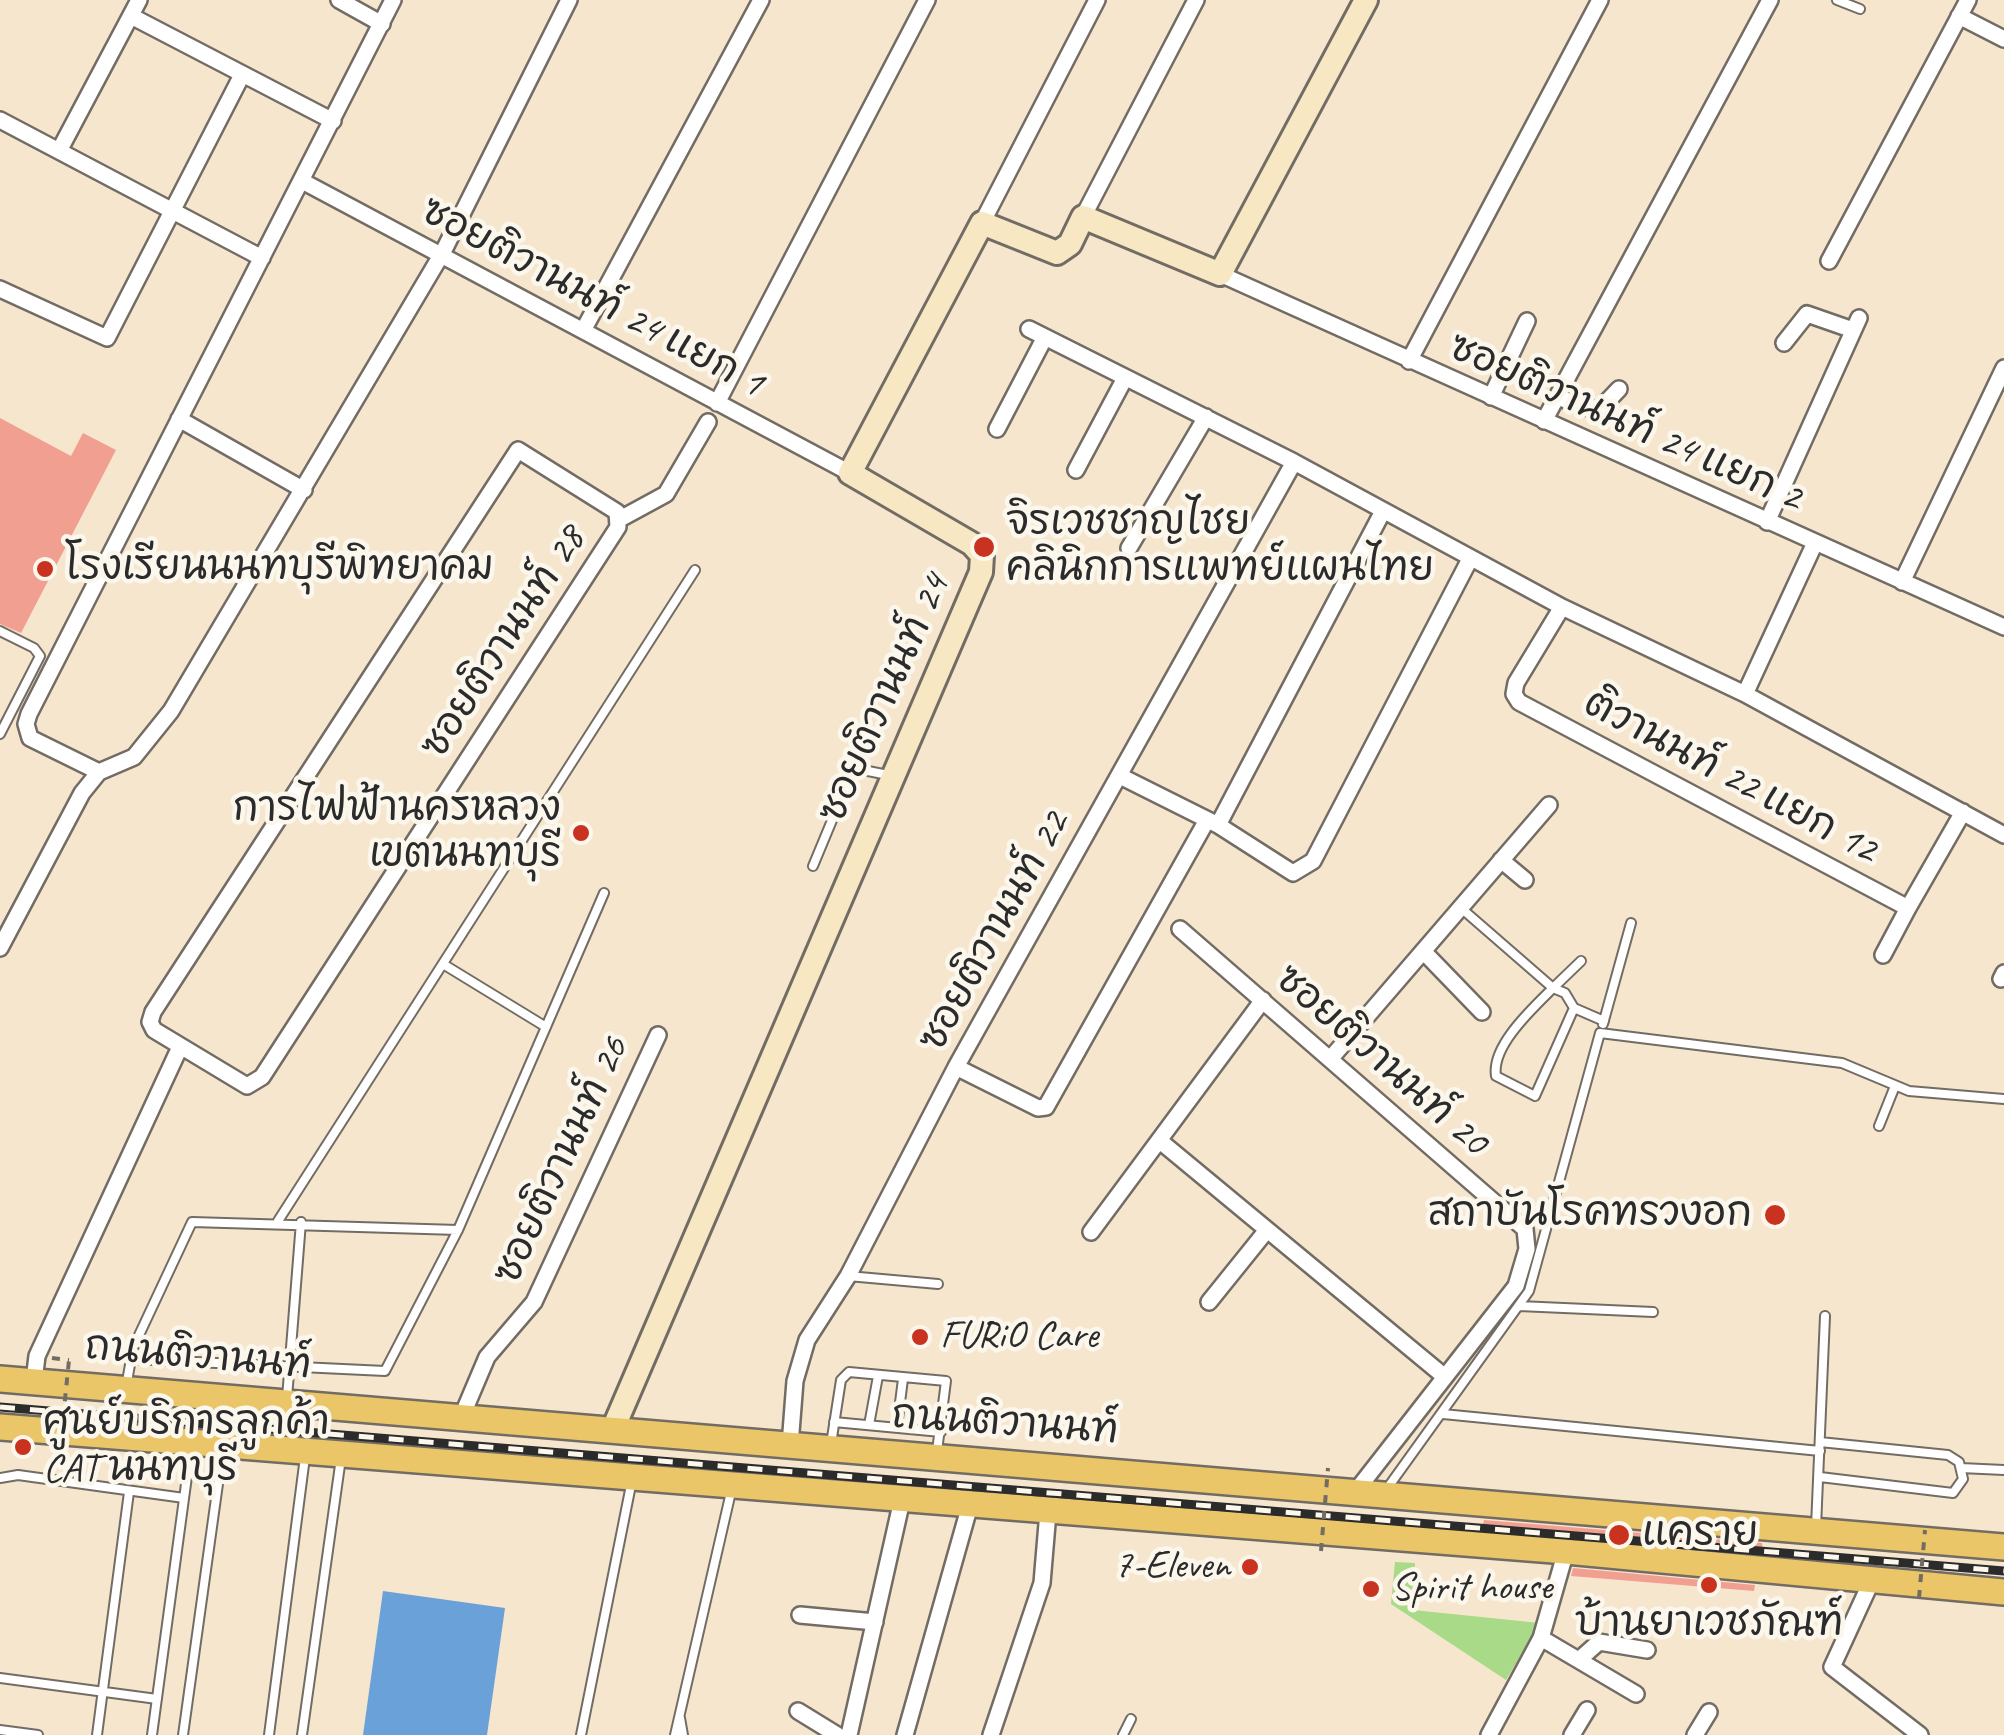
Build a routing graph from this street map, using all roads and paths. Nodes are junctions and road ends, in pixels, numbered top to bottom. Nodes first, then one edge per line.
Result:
1 (139, 0) edge
2 (339, 0) edge
3 (393, 0) edge
4 (569, 0) edge
5 (762, 0) edge
6 (927, 0) edge
7 (1098, 0) edge
8 (1196, 0) edge
9 (1366, 0) edge
10 (1600, 0) edge
11 (1770, 0) edge
12 (1837, 0) edge
13 (1968, 0) edge
14 (1860, 9) dead end
15 (131, 16) junction
16 (1958, 16) junction
17 (382, 24) junction
18 (2004, 39) edge
19 (242, 75) junction
20 (0, 120) edge
21 (333, 121) junction
22 (60, 151) junction
23 (302, 180) junction
24 (173, 212) junction
25 (1083, 217) junction
26 (982, 223) junction
27 (443, 252) junction
28 (262, 258) junction
29 (1828, 261) dead end
30 (1220, 274) junction
31 (0, 289) edge
32 (1527, 321) dead end
33 (1028, 328) dead end
34 (584, 329) junction
35 (1045, 337) junction
36 (1784, 343) dead end
37 (1409, 361) junction
38 (2004, 368) edge
39 (1125, 378) junction
40 (1620, 389) dead end
41 (1557, 396) junction
42 (1490, 397) junction
43 (717, 403) junction
44 (1206, 417) junction
45 (179, 418) junction
46 (1544, 421) junction
47 (708, 422) dead end
48 (997, 429) dead end
49 (1294, 462) junction
50 (1076, 470) dead end
51 (850, 473) junction
52 (304, 490) junction
53 (1382, 513) junction
54 (620, 520) junction
55 (1767, 522) junction
56 (1814, 545) junction
57 (1129, 548) dead end
58 (1470, 559) junction
59 (695, 570) dead end
60 (1902, 582) junction
61 (1562, 607) junction
62 (2004, 627) edge
63 (0, 631) edge
64 (1745, 694) junction
65 (0, 734) edge
66 (99, 772) junction
67 (892, 776) junction
68 (1120, 776) junction
69 (1549, 804) dead end
70 (1964, 812) junction
71 (1212, 822) junction
72 (2004, 836) edge
73 (1502, 860) junction
74 (813, 866) dead end
75 (1524, 880) dead end
76 (604, 892) dead end
77 (1460, 908) junction
78 (1908, 908) junction
79 (1631, 923) dead end
80 (1180, 929) dead end
81 (0, 948) edge
82 (1424, 951) junction
83 (1883, 955) dead end
84 (1580, 961) dead end
85 (443, 964) junction
86 (1553, 988) junction
87 (1263, 1000) junction
88 (1574, 1008) junction
89 (1482, 1012) dead end
90 (1604, 1021) junction
91 (546, 1027) junction
92 (1600, 1033) junction
93 (658, 1035) dead end
94 (180, 1047) junction
95 (1331, 1058) junction
96 (956, 1067) junction
97 (1895, 1086) junction
98 (2004, 1099) edge
99 (1879, 1126) dead end
100 (1160, 1141) junction
101 (278, 1221) junction
102 (301, 1222) junction
103 (458, 1230) junction
104 (1267, 1230) junction
105 (1092, 1232) dead end
106 (848, 1276) junction
107 (938, 1284) dead end
108 (1209, 1302) dead end
109 (1519, 1306) junction
110 (1653, 1312) dead end
111 (1825, 1316) dead end
112 (132, 1359) junction
113 (69, 1360) dead end
114 (292, 1370) junction
115 (878, 1376) junction
116 (1445, 1377) junction
117 (0, 1379) edge
118 (903, 1379) junction
119 (34, 1382) junction
120 (125, 1389) junction
121 (278, 1401) junction
122 (1443, 1414) junction
123 (462, 1416) junction
124 (834, 1422) junction
125 (869, 1425) junction
126 (897, 1426) junction
127 (0, 1427) edge
128 (613, 1429) junction
129 (192, 1440) junction
130 (224, 1444) junction
131 (939, 1444) junction
132 (790, 1445) junction
133 (1820, 1446) junction
134 (267, 1447) junction
135 (60, 1449) dead end
136 (830, 1449) junction
137 (306, 1450) junction
138 (342, 1454) junction
139 (1328, 1468) dead end
140 (1961, 1468) junction
141 (2004, 1470) edge
142 (1820, 1477) junction
143 (0, 1478) edge
144 (632, 1478) junction
145 (732, 1487) junction
146 (1356, 1490) junction
147 (129, 1492) junction
148 (1383, 1493) junction
149 (184, 1498) junction
150 (902, 1500) junction
151 (970, 1505) junction
152 (1048, 1512) junction
153 (1925, 1530) dead end
154 (1816, 1532) junction
155 (2004, 1548) edge
156 (1320, 1551) dead end
157 (1566, 1551) junction
158 (1872, 1580) junction
159 (2003, 1587) edge
160 (1919, 1598) dead end
161 (800, 1615) dead end
162 (874, 1622) junction
163 (1541, 1638) junction
164 (1647, 1650) dead end
165 (1581, 1658) junction
166 (0, 1678) edge
167 (103, 1692) junction
168 (1636, 1694) dead end
169 (157, 1699) junction
170 (1586, 1710) dead end
171 (798, 1711) dead end
172 (1709, 1712) dead end
173 (680, 1713) junction
174 (1131, 1719) dead end
175 (0, 1730) edge
176 (38, 1735) edge
177 (98, 1735) edge
178 (152, 1735) edge
179 (183, 1735) edge
180 (269, 1735) edge
181 (302, 1735) edge
182 (581, 1735) edge
183 (675, 1735) edge
184 (683, 1735) edge
185 (837, 1735) edge
186 (850, 1735) edge
187 (905, 1735) edge
188 (991, 1735) edge
189 (1123, 1735) edge
190 (1489, 1735) edge
191 (1572, 1735) edge
192 (1695, 1735) edge
193 (1920, 1735) edge

1 - 15 street
2 - 17 street
3 - 17 street
4 - 27 street
5 - 34 street
6 - 43 street
7 - 26 street
8 - 25 street
9 - 30 street
10 - 37 street
11 - 41 street
12 - 14 lane
13 - 16 street
15 - 19 street
15 - 22 street
16 - 18 street
16 - 29 street
17 - 21 street
19 - 21 street
19 - 24 street
20 - 22 street
21 - 23 street
22 - 24 street
23 - 27 street, ซอยติวานนท์ 24 แยก 1
23 - 28 street
24 - 28 street
24 - 31 street
25 - 26 street
25 - 30 street
26 - 51 street
27 - 34 street, ซอยติวานนท์ 24 แยก 1
27 - 52 street
28 - 45 street
30 - 37 street, ซอยติวานนท์ 24 แยก 2
32 - 42 street
33 - 35 street
34 - 43 street, ซอยติวานนท์ 24 แยก 1
35 - 39 street
35 - 48 street
36 - 55 street
37 - 42 street, ซอยติวานนท์ 24 แยก 2
38 - 60 street
39 - 44 street
39 - 50 street
40 - 41 street
41 - 46 street
42 - 46 street, ซอยติวานนท์ 24 แยก 2
43 - 51 street, ซอยติวานนท์ 24 แยก 1
44 - 49 street
44 - 57 street
45 - 52 street
45 - 66 street
46 - 55 street, ซอยติวานนท์ 24 แยก 2
47 - 54 street
49 - 53 street
49 - 68 street, ซอยติวานนท์ 22
51 - 67 street, ซอยติวานนท์ 24
52 - 66 street
53 - 58 street
53 - 71 street
54 - 94 street, ซอยติวานนท์ 28
54 - 94 street, ซอยติวานนท์ 28
55 - 56 street, ซอยติวานนท์ 24 แยก 2
56 - 60 street, ซอยติวานนท์ 24 แยก 2
56 - 64 street
58 - 61 street
58 - 71 street
59 - 85 lane
60 - 62 street, ซอยติวานนท์ 24 แยก 2
61 - 64 street
61 - 78 street, ติวานนท์ 22 แยก 12
63 - 65 lane
64 - 70 street
66 - 81 street
67 - 74 lane
67 - 128 street, ซอยติวานนท์ 24
68 - 71 street
68 - 96 street, ซอยติวานนท์ 22
69 - 73 street
70 - 72 street
70 - 78 street, ติวานนท์ 22 แยก 12
71 - 96 street
73 - 75 street
73 - 77 street
76 - 91 lane
77 - 82 street
77 - 86 lane
78 - 83 street
79 - 90 lane
80 - 87 street, ซอยติวานนท์ 20
82 - 89 street
82 - 95 street
84 - 86 lane
85 - 91 lane
85 - 101 lane
86 - 88 lane
86 - 88 lane
87 - 95 street, ซอยติวานนท์ 20
87 - 100 street
88 - 90 lane
90 - 92 lane
91 - 103 lane
92 - 97 lane
92 - 109 lane
93 - 123 street, ซอยติวานนท์ 26
94 - 119 street
95 - 116 street, ซอยติวานนท์ 20
96 - 106 street, ซอยติวานนท์ 22
97 - 98 lane
97 - 99 lane
100 - 104 street
100 - 105 street
101 - 102 lane
101 - 112 lane
102 - 103 lane
102 - 114 lane
103 - 114 lane
104 - 108 street
104 - 116 street
106 - 107 lane
106 - 132 street, ซอยติวานนท์ 22
109 - 110 lane
109 - 122 lane
111 - 133 lane
112 - 114 lane
112 - 120 lane
113 - 135 path, bridge
114 - 121 lane
115 - 118 lane
115 - 124 lane
115 - 125 lane
116 - 146 street, ซอยติวานนท์ 20
117 - 119 main road, ถนนติวานนท์
118 - 126 lane
118 - 131 lane
119 - 120 main road, ถนนติวานนท์
120 - 121 main road, ถนนติวานนท์
121 - 123 main road, ถนนติวานนท์
121 - 134 main road
122 - 133 lane
122 - 148 lane
123 - 128 main road, ถนนติวานนท์
124 - 125 lane
124 - 136 lane
125 - 126 lane
126 - 131 lane
127 - 129 main road, ถนนติวานนท์
128 - 132 main road, ถนนติวานนท์
129 - 130 main road, ถนนติวานนท์
129 - 149 lane
130 - 134 main road, ถนนติวานนท์
130 - 179 lane
131 - 136 main road, ถนนติวานนท์
131 - 146 main road, ถนนติวานนท์
132 - 136 main road, ถนนติวานนท์
133 - 140 lane
133 - 142 lane
134 - 137 main road, ถนนติวานนท์
137 - 138 main road, ถนนติวานนท์
137 - 180 lane
138 - 144 main road, ถนนติวานนท์
138 - 181 lane
139 - 156 path, bridge
140 - 141 lane
140 - 142 lane
142 - 154 lane
143 - 147 lane
144 - 145 main road, ถนนติวานนท์
144 - 182 lane
145 - 150 main road, ถนนติวานนท์
145 - 173 lane
146 - 148 main road, ถนนติวานนท์
147 - 149 lane
147 - 167 lane
148 - 154 main road, ถนนติวานนท์
149 - 169 lane
150 - 151 main road, ถนนติวานนท์
150 - 162 street
151 - 152 main road, ถนนติวานนท์
151 - 187 street
152 - 157 main road, ถนนติวานนท์
152 - 188 street
153 - 160 path, bridge
154 - 155 main road, ถนนติวานนท์
157 - 158 main road, ถนนติวานนท์
157 - 163 street
158 - 159 main road, ถนนติวานนท์
158 - 193 street
161 - 162 street
162 - 186 street
163 - 165 street
163 - 190 street
164 - 165 street
165 - 168 street
166 - 167 lane
167 - 169 lane
167 - 177 lane
169 - 178 lane
170 - 191 street
171 - 185 street
172 - 192 street
173 - 183 lane
173 - 184 lane
174 - 189 lane
175 - 176 lane

